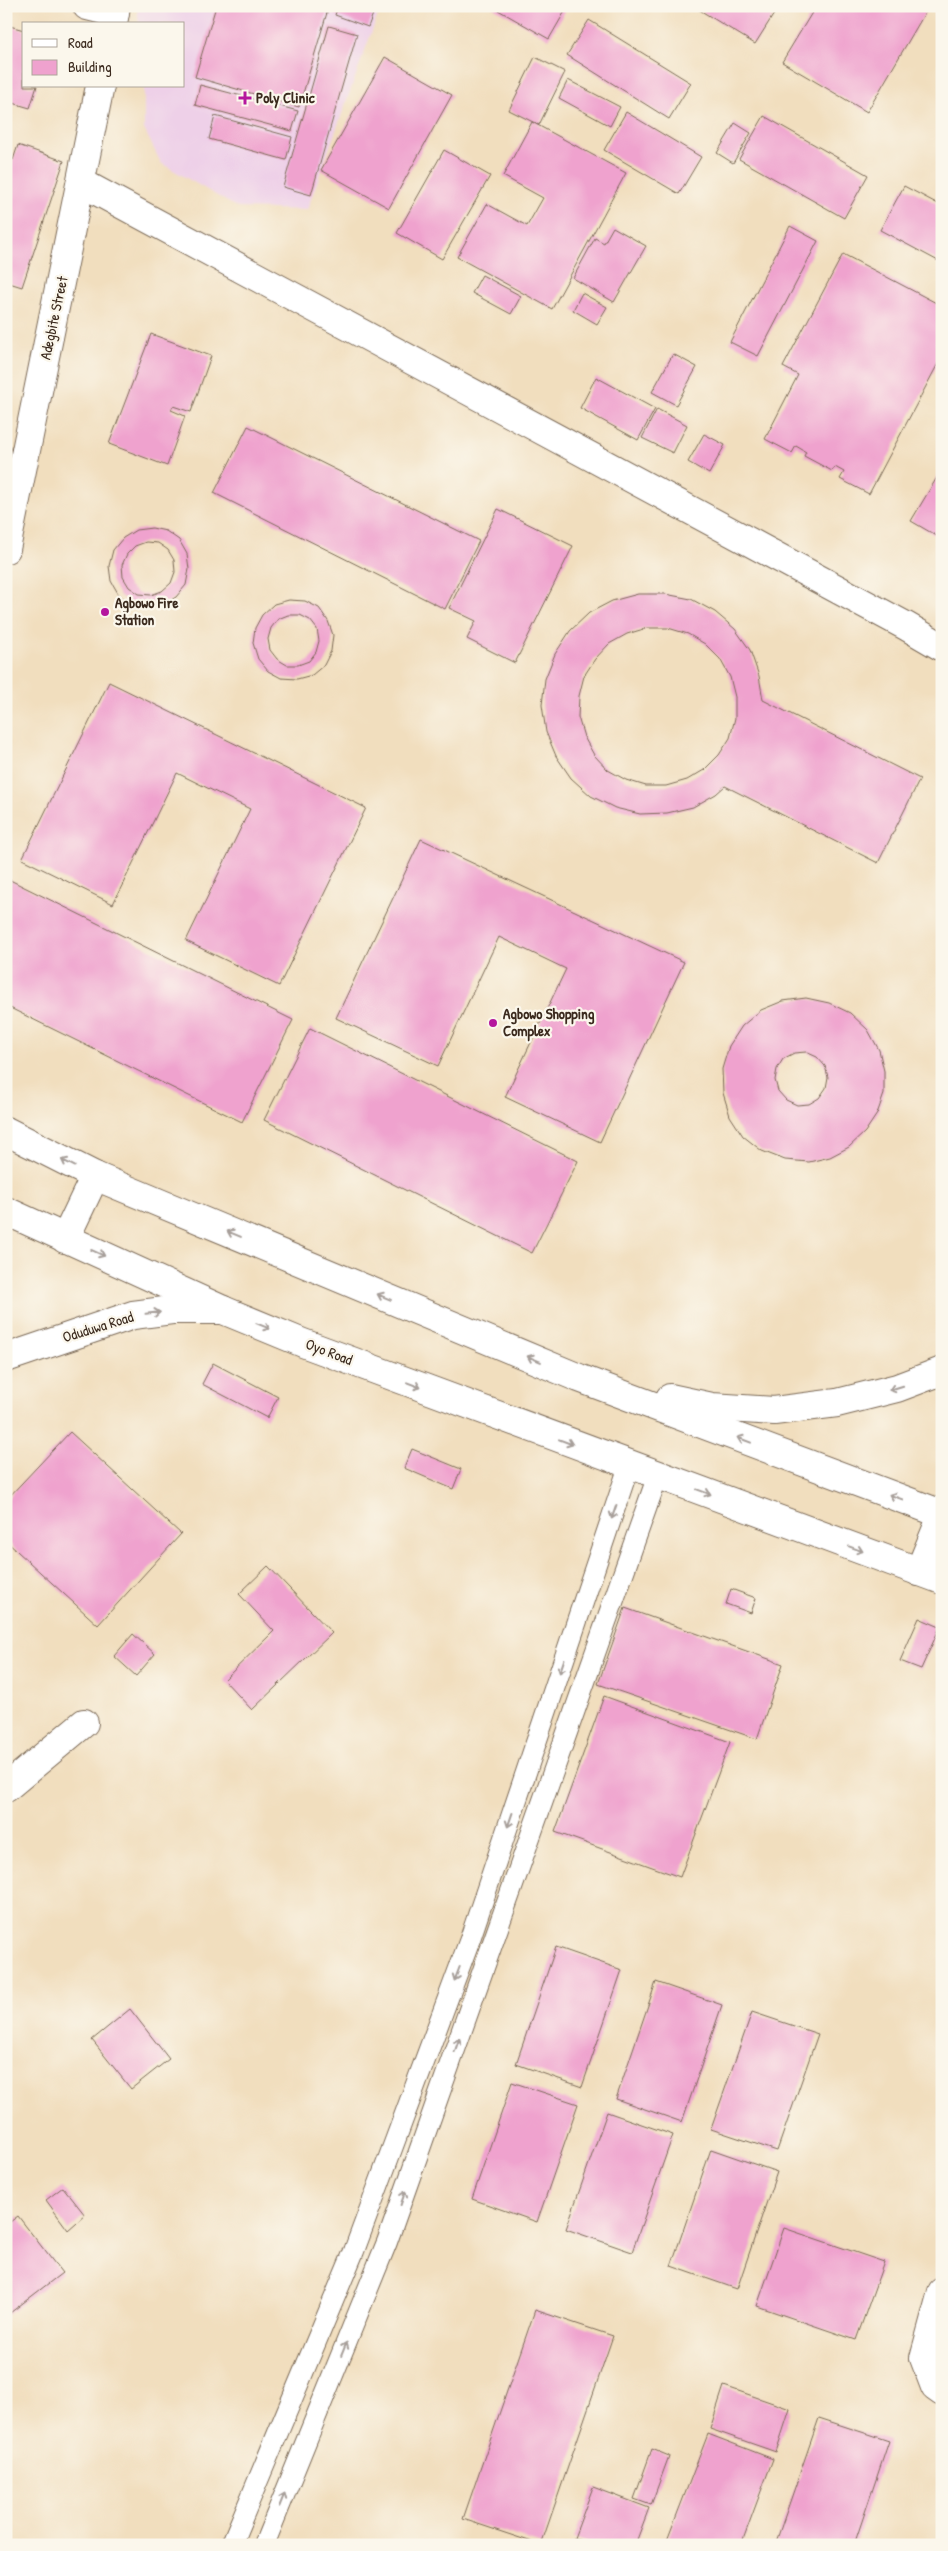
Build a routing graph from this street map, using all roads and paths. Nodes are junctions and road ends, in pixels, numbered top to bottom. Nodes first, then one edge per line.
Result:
1 (87, 6) edge
2 (114, 14) edge
3 (100, 88) edge
4 (82, 183) junction
5 (6, 549) edge
6 (942, 647) edge
7 (6, 1131) edge
8 (95, 1176) junction
9 (6, 1211) edge
10 (65, 1239) junction
11 (223, 1310) junction
12 (6, 1358) edge
13 (942, 1371) edge
14 (579, 1378) junction
15 (629, 1466) junction
16 (658, 1476) junction
17 (942, 1515) edge
18 (930, 1576) edge
19 (84, 1723) dead end
20 (6, 1788) edge
21 (942, 2292) edge
22 (942, 2392) edge
23 (231, 2545) edge
24 (264, 2545) edge

1 - 2 main road
3 - 4 main road, Adegbite Street
4 - 5 main road, Adegbite Street
4 - 6 main road
8 -> 7 main road
8 - 10 main road
14 -> 8 main road
9 - 10 main road, Oyo Road
10 -> 11 main road, Oyo Road
12 -> 11 main road, Oduduwa Road
11 -> 15 main road, Oyo Road
13 -> 14 main road
17 -> 14 main road
15 - 16 main road, Oyo Road
15 -> 23 lane
16 -> 18 main road, Oyo Road
24 -> 16 lane
17 - 18 main road
19 - 20 main road
21 - 22 main road

